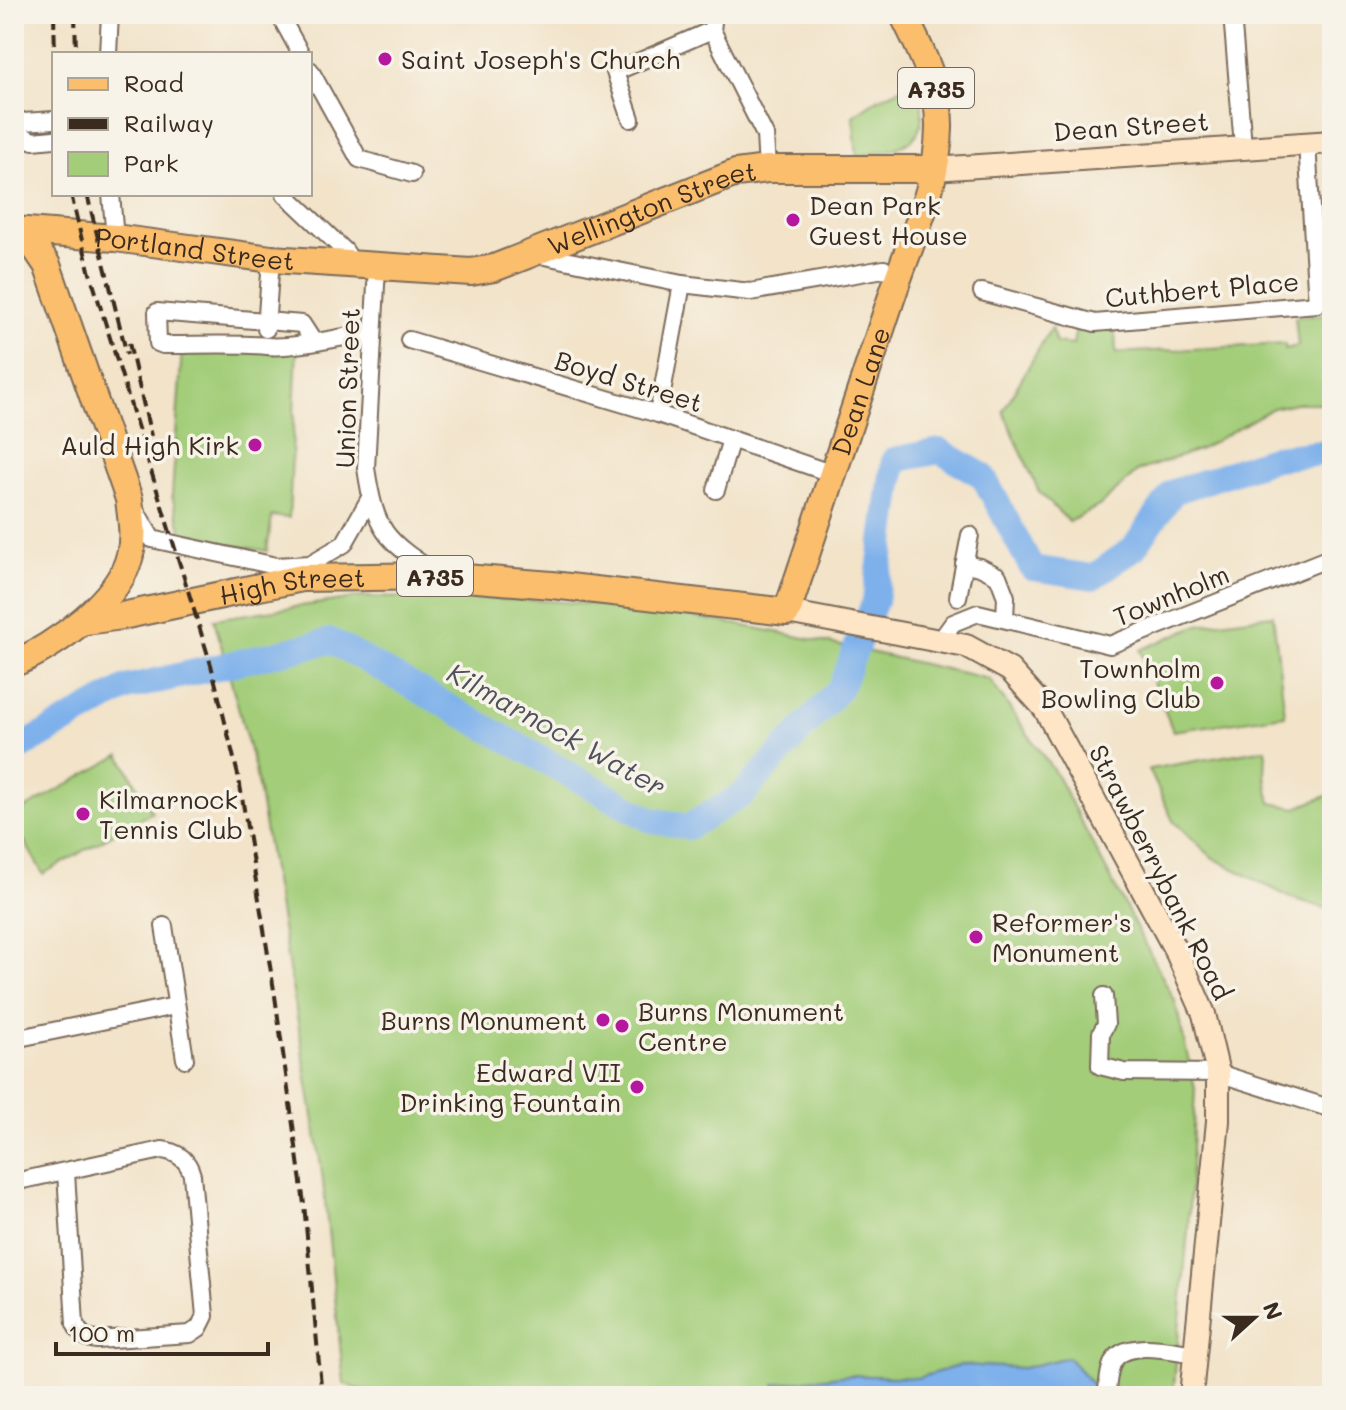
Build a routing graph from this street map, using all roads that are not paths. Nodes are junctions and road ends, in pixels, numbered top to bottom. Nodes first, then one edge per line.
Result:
1 (110, 14) edge
2 (279, 14) edge
3 (903, 14) edge
4 (1232, 14) edge
5 (713, 22) edge
6 (108, 52) edge
7 (300, 52) edge
8 (312, 74) edge
9 (14, 117) edge
10 (631, 119) dead end
11 (52, 120) edge
12 (939, 128) junction
13 (14, 131) edge
14 (52, 139) edge
15 (1332, 142) edge
16 (1307, 143) junction
17 (1243, 146) junction
18 (878, 168) junction
19 (767, 169) junction
20 (934, 169) junction
21 (412, 174) dead end
22 (111, 196) edge
23 (287, 196) edge
24 (19, 231) edge
25 (115, 238) junction
26 (532, 254) junction
27 (271, 259) junction
28 (366, 266) junction
29 (884, 269) dead end
30 (682, 284) junction
31 (982, 292) dead end
32 (267, 321) junction
33 (372, 332) junction
34 (409, 340) dead end
35 (313, 341) junction
36 (265, 345) junction
37 (658, 414) junction
38 (731, 439) junction
39 (833, 474) junction
40 (716, 490) dead end
41 (370, 498) junction
42 (129, 499) junction
43 (970, 535) dead end
44 (1332, 557) edge
45 (964, 564) junction
46 (440, 576) junction
47 (958, 597) dead end
48 (787, 612) junction
49 (1005, 618) junction
50 (86, 621) junction
51 (940, 641) junction
52 (14, 663) edge
53 (164, 926) dead end
54 (1104, 996) dead end
55 (175, 1006) junction
56 (14, 1039) edge
57 (185, 1059) dead end
58 (1218, 1073) junction
59 (1332, 1109) edge
60 (66, 1172) junction
61 (14, 1182) edge
62 (1195, 1354) junction
63 (1106, 1396) edge
64 (1191, 1396) edge

1 - 6 street
2 - 7 street
3 - 12 main road, A735
4 - 17 street
5 - 10 street
5 - 19 street
8 - 21 street
9 - 11 street
12 - 18 main road
12 - 20 main road, A735
13 - 14 street
15 - 16 main road, Dean Street
16 - 17 main road, Dean Street
16 - 31 street, Cuthbert Place
17 - 20 main road, Dean Street
18 - 19 main road, Wellington Street / A735
18 - 20 main road, Wellington Street / A735
19 - 26 main road, Wellington Street / A735
20 - 39 main road, Dean Lane / A735
22 - 25 street
23 - 28 street
24 - 25 main road, Portland Street / A735
24 - 42 main road, A735
25 - 27 main road, Portland Street / A735
26 - 28 main road, Wellington Street / A735
26 - 30 street
27 - 28 main road, Portland Street / A735
27 - 32 street
28 - 33 street, Union Street
29 - 30 street
30 - 37 street
32 - 35 street
32 - 36 street
32 - 36 street
33 - 35 street
33 - 41 street, Union Street
34 - 37 street, Boyd Street
35 - 36 street
37 - 38 street, Boyd Street
38 - 39 street, Boyd Street
38 - 40 street
39 - 48 main road, Dean Lane / A735
41 - 42 street
41 - 46 street, Union Street
42 - 50 main road, A735
43 - 45 street
44 - 49 street, Townholm
45 - 47 street
45 - 49 street
46 - 48 main road, High Street / A735
46 - 50 main road, High Street / A735
48 - 51 main road, Strawberrybank Road
49 - 51 street, Townholm
50 - 52 main road, A735
51 - 58 main road, Strawberrybank Road
53 - 55 street
54 - 58 street
55 - 56 street
55 - 57 street
58 - 59 street
58 - 62 main road, Strawberrybank Road
60 - 60 street
60 - 61 street
62 - 63 street
62 - 64 main road, Strawberrybank Road

